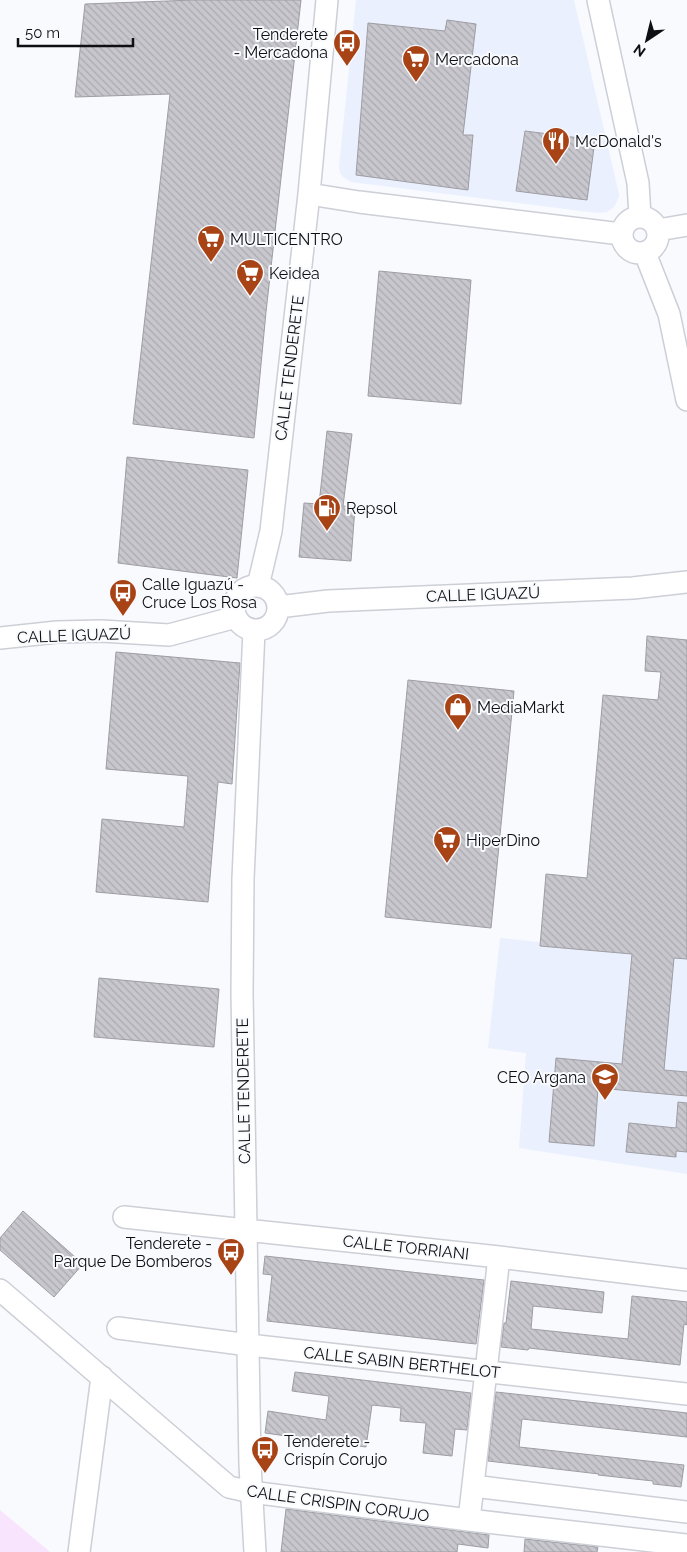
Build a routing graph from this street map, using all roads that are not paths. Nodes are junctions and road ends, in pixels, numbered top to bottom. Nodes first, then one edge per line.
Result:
1 (327, 0) edge
2 (598, 0) edge
3 (310, 194) junction
4 (640, 217) junction
5 (687, 225) edge
6 (658, 230) junction
7 (621, 234) junction
8 (645, 253) junction
9 (687, 400) edge
10 (687, 582) edge
11 (258, 586) junction
12 (278, 607) junction
13 (236, 617) junction
14 (254, 630) junction
15 (0, 638) edge
16 (124, 1217) dead end
17 (246, 1229) junction
18 (499, 1257) junction
19 (687, 1280) edge
20 (0, 1290) edge
21 (118, 1328) dead end
22 (249, 1345) junction
23 (486, 1371) junction
24 (102, 1377) junction
25 (687, 1394) edge
26 (473, 1486) junction
27 (251, 1492) junction
28 (687, 1512) edge
29 (469, 1520) junction
30 (687, 1545) edge
31 (79, 1552) edge
32 (255, 1552) edge

1 - 3 street, CALLE TENDERETE
2 - 4 street
3 - 7 street
3 - 11 street, CALLE TENDERETE
4 - 6 street
4 - 7 street
5 - 6 street
6 - 8 street
7 - 8 street
8 - 9 street
10 - 12 street, CALLE IGUAZÚ
11 - 12 street
11 - 13 street
12 - 14 street
13 - 14 street
13 - 15 street, CALLE IGUAZÚ
14 - 17 street, CALLE TENDERETE
16 - 17 street, CALLE TORRIANI
17 - 18 street, CALLE TORRIANI
17 - 22 street, CALLE TENDERETE
18 - 19 street, CALLE TORRIANI
18 - 23 street
20 - 24 street, CALLE CRISPIN CORUJO
21 - 22 street, CALLE SABIN BERTHELOT
22 - 23 street, CALLE SABIN BERTHELOT
22 - 27 street, CALLE TENDERETE
23 - 25 street, CALLE SABIN BERTHELOT
23 - 26 street
24 - 27 street, CALLE CRISPIN CORUJO
24 - 31 street
26 - 28 street
26 - 29 street
27 - 29 street, CALLE CRISPIN CORUJO
27 - 32 street, CALLE TENDERETE
29 - 30 street, CALLE CRISPIN CORUJO

